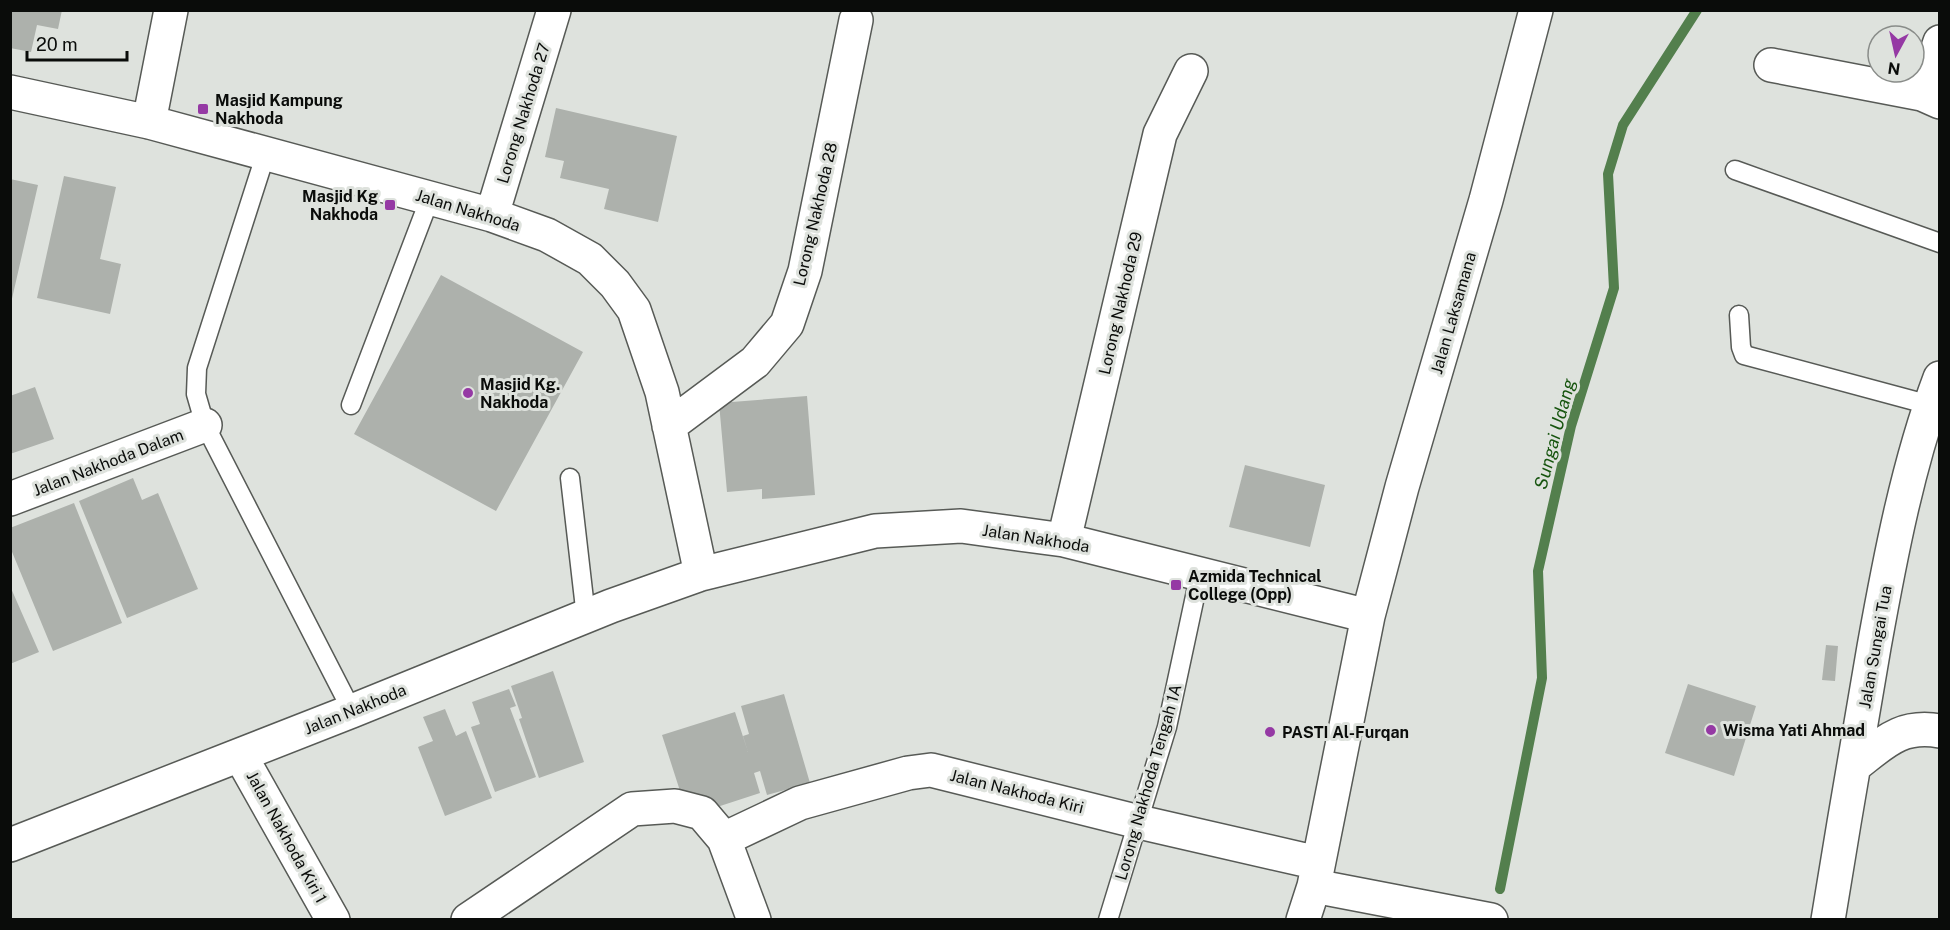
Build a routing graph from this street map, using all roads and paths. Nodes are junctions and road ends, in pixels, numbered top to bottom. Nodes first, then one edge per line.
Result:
1 (171, 10) edge
2 (554, 10) edge
3 (1536, 10) edge
4 (856, 20) dead end
5 (1940, 42) edge
6 (1770, 65) dead end
7 (1191, 71) dead end
8 (10, 92) edge
9 (1931, 98) edge
10 (149, 122) junction
11 (266, 153) junction
12 (1735, 170) dead end
13 (430, 198) junction
14 (492, 215) junction
15 (1940, 243) edge
16 (1739, 315) dead end
17 (1935, 392) edge
18 (351, 405) dead end
19 (205, 425) junction
20 (669, 426) junction
21 (570, 478) dead end
22 (10, 499) edge
23 (1064, 540) junction
24 (1200, 573) junction
25 (701, 574) junction
26 (1368, 616) junction
27 (586, 617) junction
28 (352, 711) junction
29 (1940, 731) edge
30 (240, 755) junction
31 (1854, 766) junction
32 (1139, 822) junction
33 (724, 839) junction
34 (10, 845) edge
35 (1316, 874) junction
36 (333, 920) edge
37 (468, 920) edge
38 (754, 920) edge
39 (1108, 920) edge
40 (1303, 920) edge
41 (1491, 920) edge
42 (1828, 920) edge

1 - 10 street
2 - 14 street, Lorong Nakhoda 27
3 - 26 street, Jalan Laksamana
4 - 20 street, Lorong Nakhoda 28
5 - 9 street
6 - 9 street
7 - 23 street, Lorong Nakhoda 29
8 - 10 street, Jalan Nakhoda
10 - 11 street, Jalan Nakhoda
11 - 13 street, Jalan Nakhoda
11 - 19 lane
12 - 15 lane
13 - 14 street, Jalan Nakhoda
13 - 18 lane
14 - 20 street, Jalan Nakhoda
16 - 17 lane
17 - 31 street, Jalan Sungai Tua
19 - 22 street, Jalan Nakhoda Dalam
19 - 28 lane
20 - 25 street, Jalan Nakhoda
21 - 27 lane
23 - 24 street, Jalan Nakhoda
23 - 25 street, Jalan Nakhoda
24 - 26 street, Jalan Nakhoda
24 - 32 lane, Lorong Nakhoda Tengah 1A
25 - 27 street, Jalan Nakhoda
26 - 35 street
27 - 28 street, Jalan Nakhoda
28 - 30 street, Jalan Nakhoda
29 - 31 street
30 - 34 street, Jalan Nakhoda
30 - 36 street, Jalan Nakhoda Kiri 1
31 - 42 street, Jalan Sungai Tua
32 - 33 street, Jalan Nakhoda Kiri
32 - 35 street, Jalan Nakhoda Kiri
32 - 39 lane, Lorong Nakhoda Tengah 1A
33 - 37 street
33 - 38 street
35 - 40 street
35 - 41 street, Jalan Nakhoda Kiri

